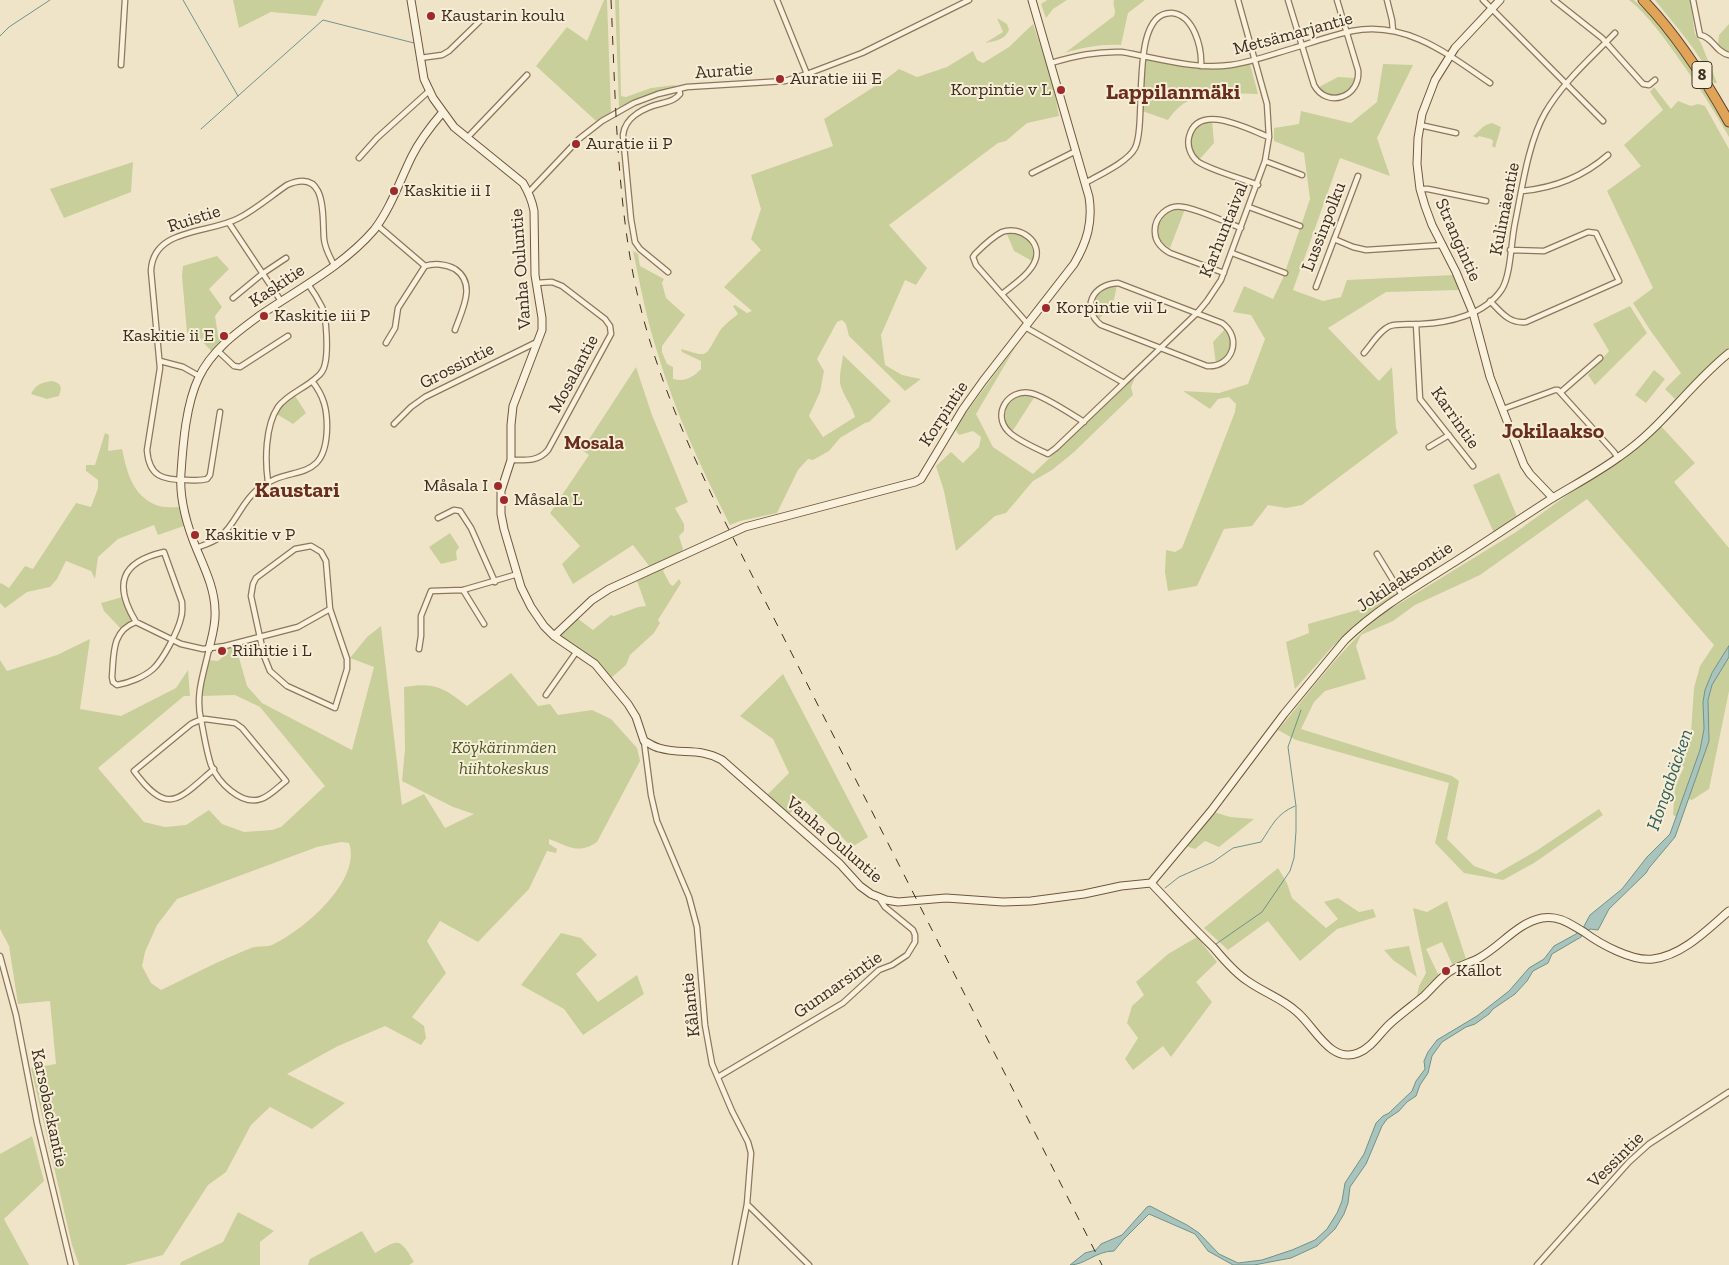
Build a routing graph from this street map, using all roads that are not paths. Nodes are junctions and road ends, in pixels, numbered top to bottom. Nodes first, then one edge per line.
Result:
1 (125, 0) edge
2 (411, 0) edge
3 (777, 0) edge
4 (969, 0) edge
5 (1032, 0) edge
6 (1238, 0) edge
7 (1288, 0) edge
8 (1337, 0) edge
9 (1387, 0) edge
10 (1483, 0) edge
11 (1500, 0) edge
12 (1554, 0) edge
13 (1638, 0) edge
14 (1643, 0) edge
15 (1693, 0) edge
16 (1492, 9) junction
17 (484, 18) dead end
18 (1663, 23) junction
19 (1393, 31) junction
20 (1346, 33) junction
21 (1615, 33) dead end
22 (1606, 43) junction
23 (1301, 46) junction
24 (1449, 55) junction
25 (1729, 55) edge
26 (1144, 56) junction
27 (420, 58) junction
28 (1254, 60) junction
29 (1051, 63) junction
30 (121, 65) dead end
31 (1201, 66) junction
32 (807, 74) junction
33 (527, 75) dead end
34 (1655, 80) dead end
35 (1490, 83) dead end
36 (1566, 84) junction
37 (679, 88) junction
38 (429, 91) junction
39 (442, 113) junction
40 (1603, 121) dead end
41 (1729, 122) edge
42 (1420, 125) junction
43 (1456, 133) dead end
44 (1269, 137) junction
45 (467, 138) junction
46 (1076, 151) junction
47 (1608, 155) dead end
48 (359, 158) dead end
49 (1265, 162) junction
50 (1032, 173) dead end
51 (1302, 175) dead end
52 (1358, 176) dead end
53 (1085, 183) junction
54 (1258, 185) junction
55 (1420, 189) junction
56 (1522, 191) junction
57 (529, 192) junction
58 (1486, 200) dead end
59 (1249, 207) junction
60 (228, 222) junction
61 (377, 225) junction
62 (1300, 226) dead end
63 (1241, 228) junction
64 (1334, 239) junction
65 (1442, 245) junction
66 (1510, 250) junction
67 (1232, 253) junction
68 (286, 258) dead end
69 (334, 265) junction
70 (425, 266) junction
71 (668, 272) dead end
72 (1224, 273) junction
73 (1285, 273) dead end
74 (262, 274) junction
75 (536, 283) junction
76 (308, 284) junction
77 (1316, 287) dead end
78 (1002, 294) junction
79 (233, 298) dead end
80 (281, 301) junction
81 (1490, 301) junction
82 (1197, 313) junction
83 (1473, 313) junction
84 (1416, 324) junction
85 (1026, 325) junction
86 (455, 330) dead end
87 (288, 336) dead end
88 (539, 340) junction
89 (386, 343) dead end
90 (1160, 348) junction
91 (218, 350) junction
92 (1364, 353) dead end
93 (1729, 353) edge
94 (1600, 358) dead end
95 (160, 361) junction
96 (199, 376) junction
97 (312, 382) junction
98 (1124, 383) junction
99 (1561, 392) junction
100 (1503, 409) junction
101 (220, 412) dead end
102 (1084, 422) junction
103 (394, 424) dead end
104 (1449, 435) junction
105 (1429, 447) dead end
106 (1618, 458) junction
107 (511, 460) junction
108 (1473, 466) dead end
109 (182, 480) junction
110 (268, 482) junction
111 (1553, 498) junction
112 (438, 518) dead end
113 (196, 548) junction
114 (1377, 554) dead end
115 (518, 574) junction
116 (496, 582) junction
117 (463, 590) junction
118 (1402, 595) junction
119 (330, 609) junction
120 (136, 622) junction
121 (484, 624) dead end
122 (554, 636) junction
123 (260, 637) junction
124 (172, 640) junction
125 (209, 649) junction
126 (419, 649) dead end
127 (577, 651) junction
128 (546, 695) dead end
129 (201, 720) junction
130 (644, 741) junction
131 (214, 769) junction
132 (1151, 883) junction
133 (879, 897) junction
134 (1729, 911) edge
135 (0, 956) edge
136 (718, 1076) junction
137 (1729, 1092) edge
138 (746, 1204) junction
139 (71, 1265) edge
140 (735, 1265) edge
141 (810, 1265) edge
142 (1537, 1265) edge

1 - 30 street
2 - 27 street, Vanha Ouluntie
3 - 32 street
4 - 32 street, Auratie
5 - 29 street, Korpintie
6 - 28 street, Karhuntaival
7 - 23 street
8 - 20 street
9 - 19 street
10 - 16 street
11 - 16 street, Strangintie
12 - 22 street
13 - 18 highway, 8
14 - 18 highway, 8
15 - 25 street
16 - 24 street, Strangintie
16 - 36 street
17 - 27 street
18 - 41 highway, 8
19 - 20 street, Metsämarjantie
19 - 24 street, Metsämarjantie
20 - 23 street, Metsämarjantie
20 - 23 street
21 - 22 street, Kulimäentie
22 - 34 street
22 - 36 street, Kulimäentie
23 - 28 street, Metsämarjantie
24 - 35 street, Metsämarjantie
24 - 42 street, Strangintie
26 - 29 street, Metsämarjantie
26 - 31 street, Metsämarjantie
26 - 31 street
26 - 53 street
27 - 38 street, Vanha Ouluntie
28 - 31 street, Metsämarjantie
28 - 44 street, Karhuntaival
29 - 46 street, Korpintie
32 - 37 street, Auratie
33 - 45 street
36 - 40 street
36 - 56 street, Kulimäentie
37 - 57 street, Auratie
37 - 71 street
38 - 39 street, Vanha Ouluntie
38 - 48 street
39 - 45 street, Vanha Ouluntie
39 - 61 street, Kaskitie
42 - 43 street
42 - 55 street, Strangintie
44 - 49 street, Karhuntaival
44 - 54 street
45 - 57 street, Vanha Ouluntie
46 - 50 street
46 - 53 street, Korpintie
47 - 56 street
49 - 51 street
49 - 54 street, Karhuntaival
52 - 64 street, Lussinpolku
53 - 85 street, Korpintie
54 - 59 street, Karhuntaival
55 - 58 street
55 - 65 street, Strangintie
56 - 66 street, Kulimäentie
57 - 75 street, Vanha Ouluntie
59 - 62 street
59 - 63 street, Karhuntaival
60 - 69 street, Ruistie
60 - 74 street
60 - 95 street, Ruistie
61 - 69 street, Kaskitie
61 - 70 street
63 - 67 street, Karhuntaival
63 - 72 street
64 - 65 street
64 - 77 street, Lussinpolku
65 - 83 street, Strangintie
66 - 81 street, Kulimäentie
66 - 81 street
67 - 72 street, Karhuntaival
67 - 73 street
68 - 74 street
69 - 76 street, Kaskitie
70 - 86 street
70 - 89 street
72 - 82 street, Karhuntaival
74 - 79 street
74 - 80 street
75 - 88 street, Vanha Ouluntie
75 - 107 street, Mosalantie
76 - 80 street, Kaskitie
76 - 97 street
78 - 78 street
78 - 85 street
80 - 91 street, Kaskitie
81 - 83 street, Kulimäentie
82 - 90 street, Karhuntaival
82 - 90 street
82 - 90 street
83 - 84 street, Kulimäentie
83 - 100 street, Strangintie
84 - 92 street, Kulimäentie
84 - 104 street, Karrintie
85 - 98 street
85 - 122 street, Korpintie
87 - 91 street
88 - 103 street, Grossintie
88 - 107 street, Vanha Ouluntie
90 - 98 street, Karhuntaival
91 - 96 street, Kaskitie
93 - 106 street, Jokilaaksontie
94 - 99 street
95 - 96 street
95 - 109 street, Ruistie
96 - 109 street, Kaskitie
97 - 110 street
97 - 110 street
98 - 102 street, Karhuntaival
99 - 100 street
99 - 106 street
100 - 111 street, Strangintie
101 - 109 street
102 - 102 street, Karhuntaival
104 - 105 street
104 - 108 street, Karrintie
106 - 111 street, Jokilaaksontie
107 - 115 street, Vanha Ouluntie
109 - 113 street, Kaskitie
110 - 113 street
111 - 118 street, Jokilaaksontie
112 - 116 street
113 - 125 street, Kaskitie
114 - 118 street
115 - 116 street
115 - 122 street, Vanha Ouluntie
116 - 117 street
117 - 121 street
117 - 126 street
118 - 132 street, Jokilaaksontie
119 - 123 street
119 - 123 street
119 - 123 street
120 - 124 street
120 - 124 street
120 - 124 street
122 - 127 street, Vanha Ouluntie
123 - 125 street
124 - 125 street
125 - 129 street
127 - 128 street
127 - 130 street, Vanha Ouluntie
129 - 131 street
129 - 131 street
129 - 131 street
130 - 133 street, Vanha Ouluntie
130 - 136 street, Kålantie
132 - 133 street, Vanha Ouluntie
132 - 134 street
133 - 136 street, Gunnarsintie
135 - 139 street, Karsobackantie
136 - 138 street, Kålantie
137 - 142 street, Vessintie
138 - 140 street, Kålantie
138 - 141 street

